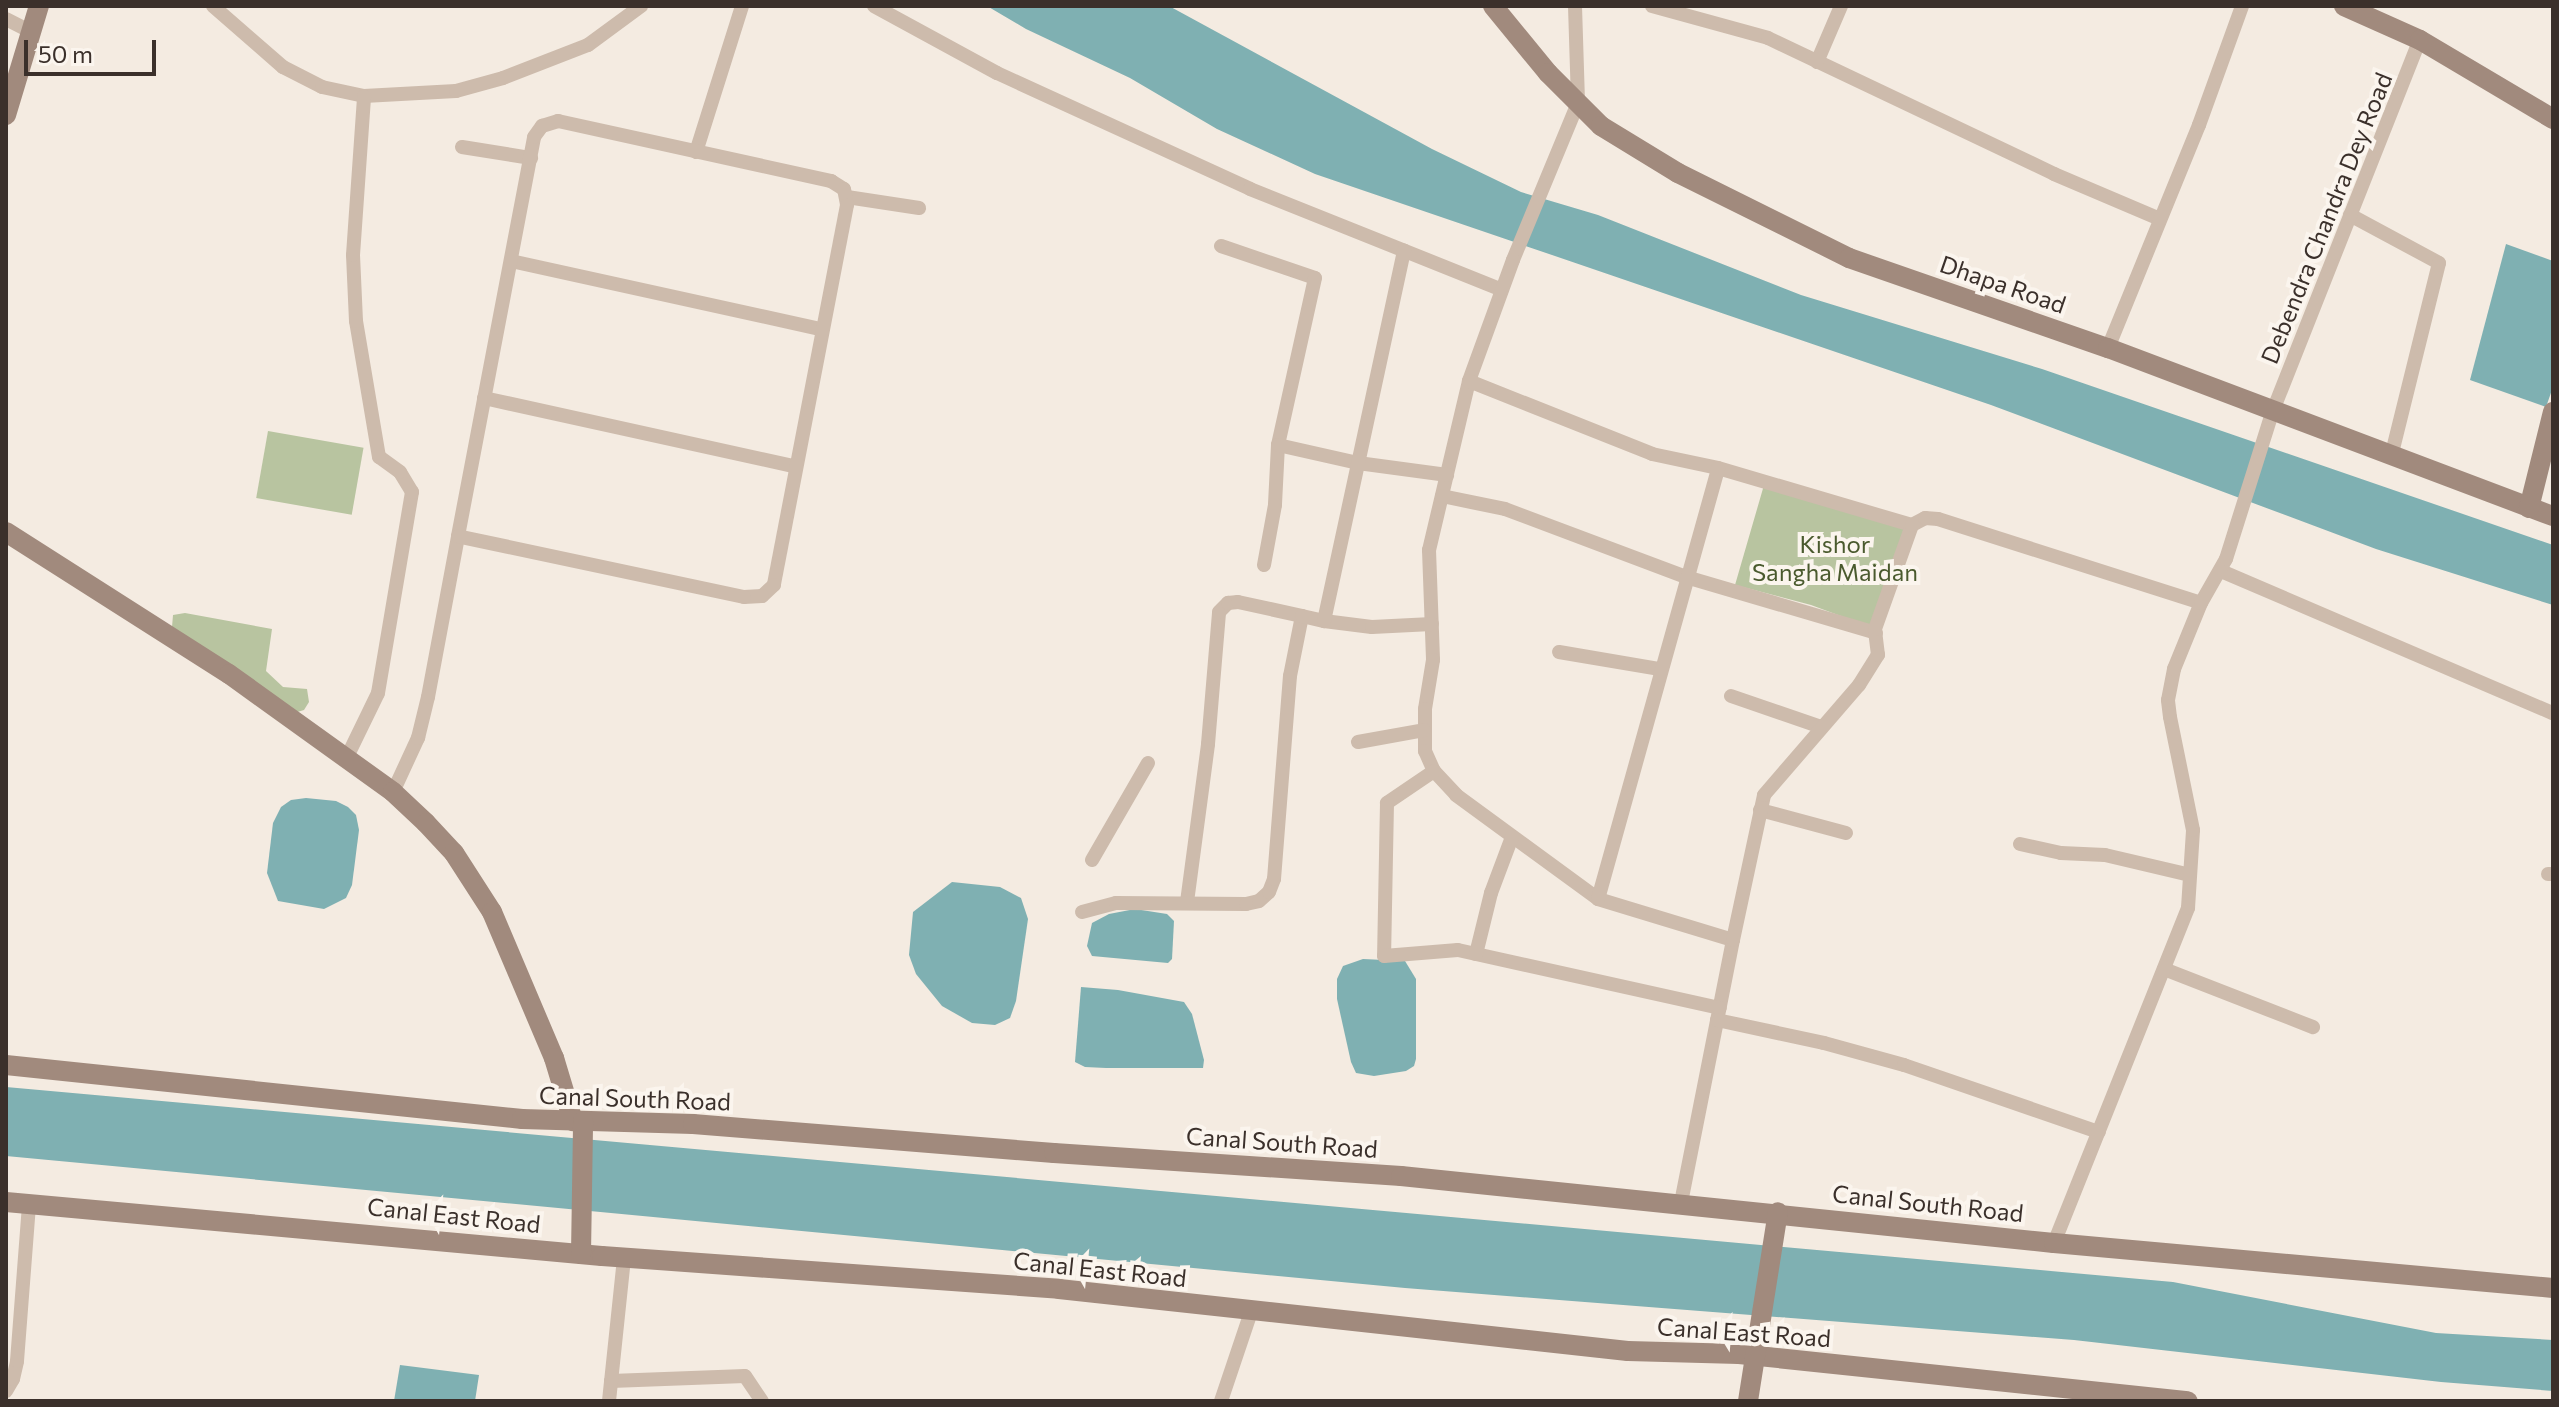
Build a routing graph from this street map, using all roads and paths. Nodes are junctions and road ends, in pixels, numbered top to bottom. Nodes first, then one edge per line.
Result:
1 (39, 6) edge
2 (213, 6) edge
3 (641, 6) edge
4 (742, 6) edge
5 (874, 6) edge
6 (1493, 6) edge
7 (1575, 6) edge
8 (1652, 6) edge
9 (1841, 6) edge
10 (2242, 6) edge
11 (2344, 6) edge
12 (2398, 6) edge
13 (6, 19) edge
14 (2390, 25) junction
15 (30, 31) junction
16 (2420, 40) junction
17 (1817, 62) junction
18 (364, 96) junction
19 (1578, 103) junction
20 (6, 115) edge
21 (2553, 119) edge
22 (462, 147) dead end
23 (696, 152) junction
24 (531, 158) junction
25 (847, 197) junction
26 (919, 208) dead end
27 (2350, 215) junction
28 (2160, 219) junction
29 (1221, 246) dead end
30 (1404, 251) junction
31 (511, 261) junction
32 (1502, 290) junction
33 (821, 329) junction
34 (2108, 348) junction
35 (1469, 381) junction
36 (484, 398) junction
37 (2553, 412) edge
38 (2272, 413) junction
39 (1278, 445) junction
40 (2391, 457) junction
41 (1358, 463) junction
42 (794, 466) junction
43 (1718, 468) junction
44 (1447, 475) junction
45 (1442, 496) junction
46 (2529, 508) junction
47 (2553, 516) edge
48 (1912, 525) junction
49 (6, 532) edge
50 (458, 536) junction
51 (1264, 565) dead end
52 (2224, 565) junction
53 (1686, 577) junction
54 (2201, 603) junction
55 (1302, 616) junction
56 (1324, 621) junction
57 (1432, 624) junction
58 (1876, 633) junction
59 (1559, 652) dead end
60 (1659, 669) junction
61 (1731, 696) dead end
62 (2553, 713) edge
63 (1821, 727) junction
64 (1424, 730) junction
65 (1358, 742) dead end
66 (346, 759) junction
67 (1148, 763) dead end
68 (1434, 771) junction
69 (393, 792) junction
70 (1760, 810) junction
71 (1846, 833) dead end
72 (1512, 837) junction
73 (2020, 844) dead end
74 (1092, 860) dead end
75 (2190, 875) junction
76 (1598, 899) junction
77 (1187, 902) junction
78 (1082, 912) dead end
79 (1733, 940) junction
80 (1476, 954) junction
81 (2164, 969) junction
82 (1718, 1014) junction
83 (2313, 1027) dead end
84 (6, 1065) edge
85 (579, 1125) junction
86 (2099, 1132) junction
87 (6, 1202) edge
88 (1681, 1203) junction
89 (29, 1204) junction
90 (1778, 1212) junction
91 (2054, 1243) junction
92 (581, 1254) junction
93 (624, 1258) junction
94 (2553, 1288) edge
95 (1251, 1312) junction
96 (1754, 1356) junction
97 (611, 1381) junction
98 (6, 1391) edge
99 (609, 1401) edge
100 (762, 1401) edge
101 (1221, 1401) edge
102 (1748, 1401) edge
103 (2188, 1401) edge

1 - 15 street
2 - 18 street
3 - 18 street
4 - 23 street
5 - 30 street
6 - 19 street, Dhapa Road
7 - 19 street
8 - 17 street
9 - 17 street
10 - 28 street
11 - 14 street
12 - 14 street
13 - 15 street
14 - 16 street
15 - 20 street
16 - 21 street
16 - 27 street, Debendra Chandra Dey Road
17 - 28 street
18 - 66 street
19 - 32 street
19 - 34 street, Dhapa Road
22 - 24 street
23 - 24 street
23 - 25 street
24 - 31 street
25 - 26 street
25 - 33 street
27 - 38 street, Debendra Chandra Dey Road
27 - 40 street
28 - 34 street
29 - 39 street
30 - 32 street
30 - 41 street
31 - 33 street
31 - 36 street
32 - 35 street
33 - 42 street
34 - 38 street, Dhapa Road
35 - 43 street
35 - 44 street
36 - 42 street
36 - 50 street
37 - 46 street
38 - 40 street, Dhapa Road
38 - 52 street, Debendra Chandra Dey Road
39 - 41 street
39 - 51 street
40 - 46 street, Dhapa Road
41 - 44 street
41 - 56 street
42 - 50 street
43 - 48 street
43 - 53 street
44 - 45 street
45 - 53 street
45 - 57 street
46 - 47 street, Dhapa Road
48 - 54 street
48 - 58 street
49 - 66 street
50 - 69 street
52 - 54 street, Debendra Chandra Dey Road
52 - 62 street
53 - 58 street
53 - 60 street
54 - 75 street, Debendra Chandra Dey Road
55 - 56 street
55 - 77 street
55 - 77 street
56 - 57 street
57 - 64 street
58 - 63 street
59 - 60 street
60 - 76 street
61 - 63 street
63 - 70 street
64 - 65 street
64 - 68 street
66 - 69 street
67 - 74 street
68 - 72 street
68 - 80 street
69 - 85 street
70 - 71 street
70 - 79 street
72 - 76 street
72 - 80 street
73 - 75 street
75 - 81 street, Debendra Chandra Dey Road
76 - 79 street
77 - 78 street
79 - 82 street
80 - 82 street
81 - 83 street
81 - 86 street, Debendra Chandra Dey Road
82 - 86 street
82 - 88 street
84 - 85 street, Canal South Road
85 - 88 street, Canal South Road
85 - 92 street
86 - 91 street, Debendra Chandra Dey Road
87 - 89 street, Canal East Road
88 - 90 street, Canal South Road
89 - 92 street, Canal East Road
89 - 98 street
90 - 91 street, Canal South Road
90 - 96 street
91 - 94 street, Canal South Road
92 - 93 street, Canal East Road
93 - 95 street, Canal East Road
93 - 97 street
95 - 96 street, Canal East Road
95 - 101 street
96 - 102 street
96 - 103 street, Canal East Road
97 - 99 street
97 - 100 street

